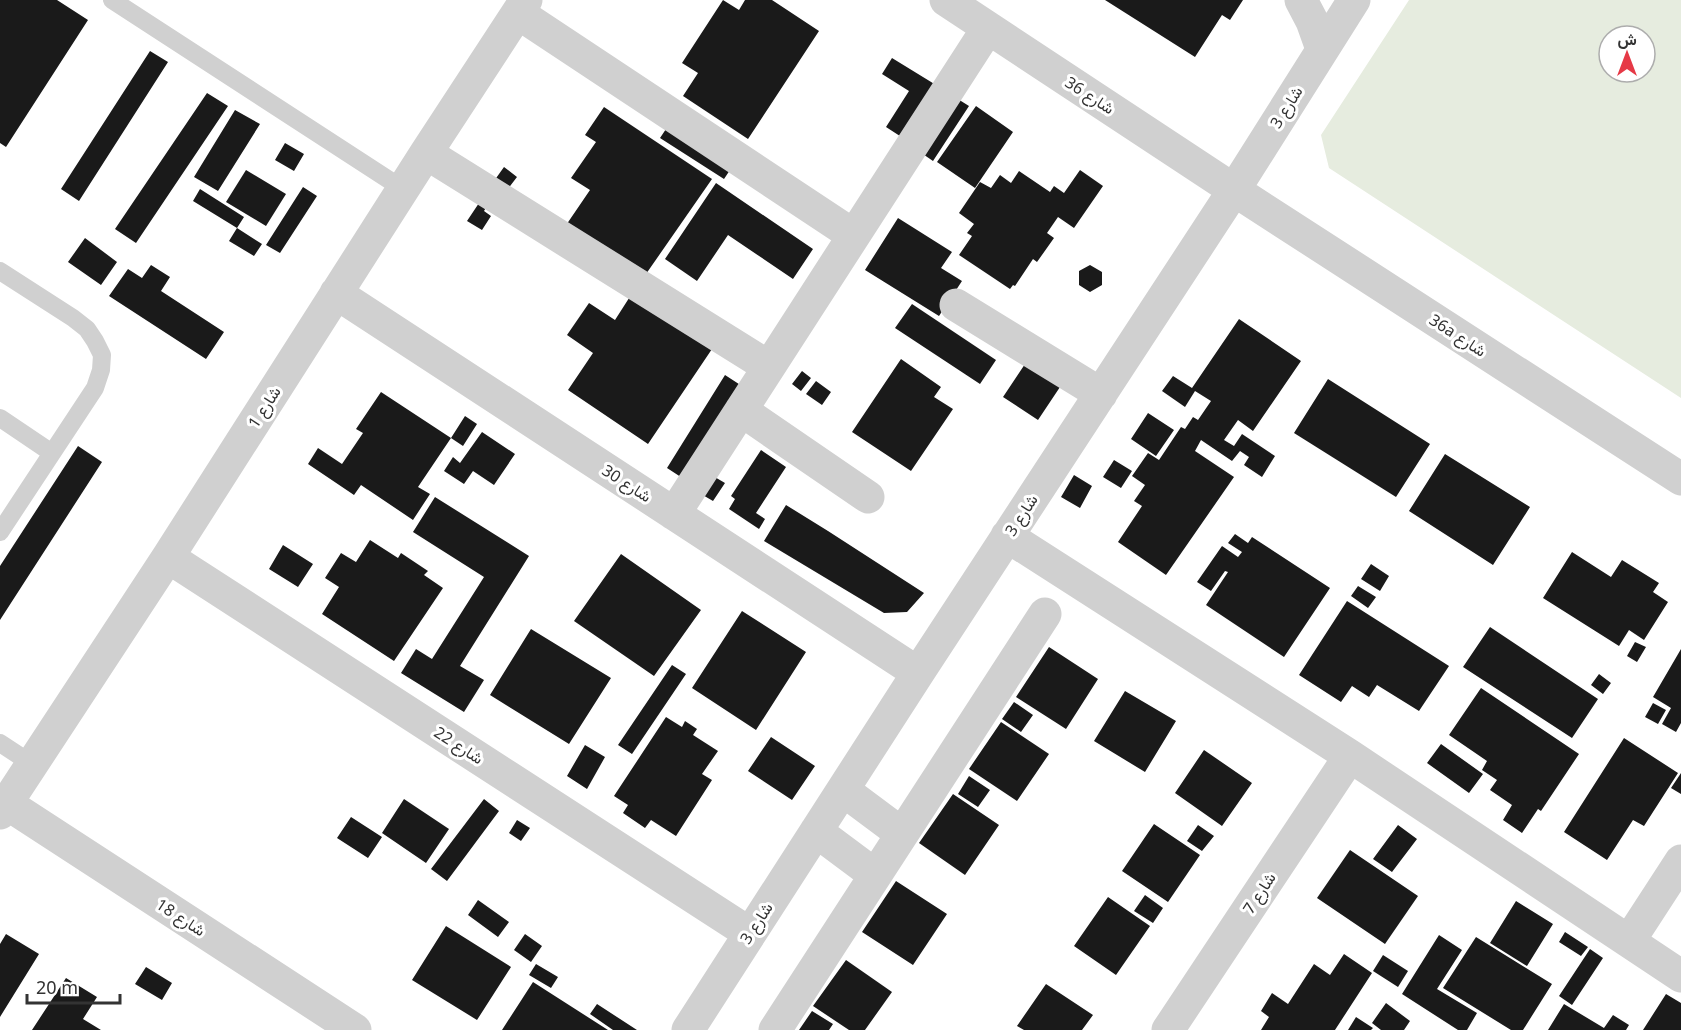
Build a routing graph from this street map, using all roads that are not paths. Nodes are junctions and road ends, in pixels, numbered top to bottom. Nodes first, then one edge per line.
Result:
1 (112, 0) edge
2 (946, 0) edge
3 (1301, 0) edge
4 (1354, 0) edge
5 (522, 6) edge
6 (988, 28) junction
7 (1322, 49) junction
8 (426, 153) junction
9 (404, 189) junction
10 (1234, 190) junction
11 (854, 236) junction
12 (0, 271) edge
13 (336, 293) junction
14 (956, 305) dead end
15 (769, 367) junction
16 (1101, 394) junction
17 (741, 410) junction
18 (0, 418) edge
19 (52, 453) junction
20 (1681, 479) edge
21 (868, 497) dead end
22 (674, 514) junction
23 (0, 532) edge
24 (1007, 536) junction
25 (168, 556) junction
26 (1045, 614) dead end
27 (918, 673) junction
28 (0, 743) edge
29 (1350, 756) junction
30 (32, 764) junction
31 (843, 790) junction
32 (3, 808) edge
33 (816, 831) junction
34 (902, 834) junction
35 (1681, 861) edge
36 (875, 875) junction
37 (749, 933) junction
38 (1629, 941) junction
39 (1681, 976) edge
40 (355, 1030) edge
41 (688, 1030) edge
42 (775, 1030) edge
43 (1168, 1030) edge

1 - 9 lane
2 - 6 street, شارع 36
3 - 7 street
4 - 7 street, شارع 3
5 - 8 street, شارع 1
5 - 11 street
6 - 10 street, شارع 36
6 - 11 street
7 - 10 street, شارع 3
8 - 9 street, شارع 1
8 - 15 street
9 - 13 street, شارع 1
10 - 16 street, شارع 3
10 - 20 street, 36a شارع
11 - 15 street
12 - 19 lane
13 - 22 street, شارع 30
13 - 25 street, شارع 1
14 - 16 street
15 - 17 street
16 - 24 street, شارع 3
17 - 21 street
17 - 22 street
18 - 19 lane
19 - 23 lane
22 - 27 street, شارع 30
24 - 27 street, شارع 3
24 - 29 street
25 - 30 street, شارع 1
25 - 37 street, شارع 22
26 - 34 street
27 - 31 street, شارع 3
28 - 30 lane
29 - 38 street
29 - 43 street, شارع 7
30 - 32 street, شارع 1
31 - 33 street, شارع 3
31 - 34 street
32 - 40 street, شارع 18
33 - 36 street
33 - 37 street, شارع 3
34 - 36 street
35 - 38 street
36 - 42 street
37 - 41 street, شارع 3
38 - 39 street

